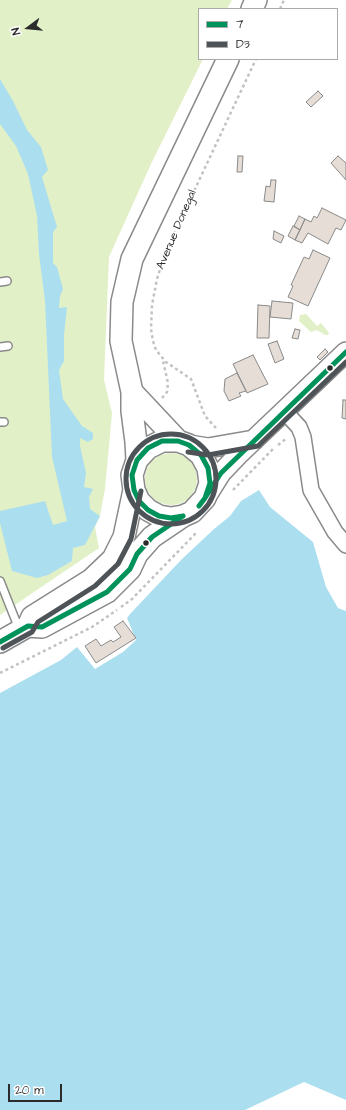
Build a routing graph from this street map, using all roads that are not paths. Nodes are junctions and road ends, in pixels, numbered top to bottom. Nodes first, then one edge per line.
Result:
1 (228, 60) edge
2 (8, 346) dead end
3 (0, 347) edge
4 (346, 352) edge
5 (132, 392) junction
6 (285, 412) junction
7 (254, 440) junction
8 (184, 443) junction
9 (137, 460) junction
10 (134, 490) junction
11 (205, 498) junction
12 (183, 516) junction
13 (346, 545) edge
14 (0, 581) edge
15 (24, 629) junction
16 (0, 642) edge

1 - 5 main road
2 - 3 lane
4 - 6 street
5 - 8 main road
5 - 9 main road
6 - 7 street
6 - 13 street
7 - 8 street
7 - 11 street
8 - 9 main road
8 - 11 main road
9 - 10 main road
10 - 12 main road
10 - 15 main road
11 - 12 main road
12 - 15 main road
14 - 15 lane
15 - 16 main road

